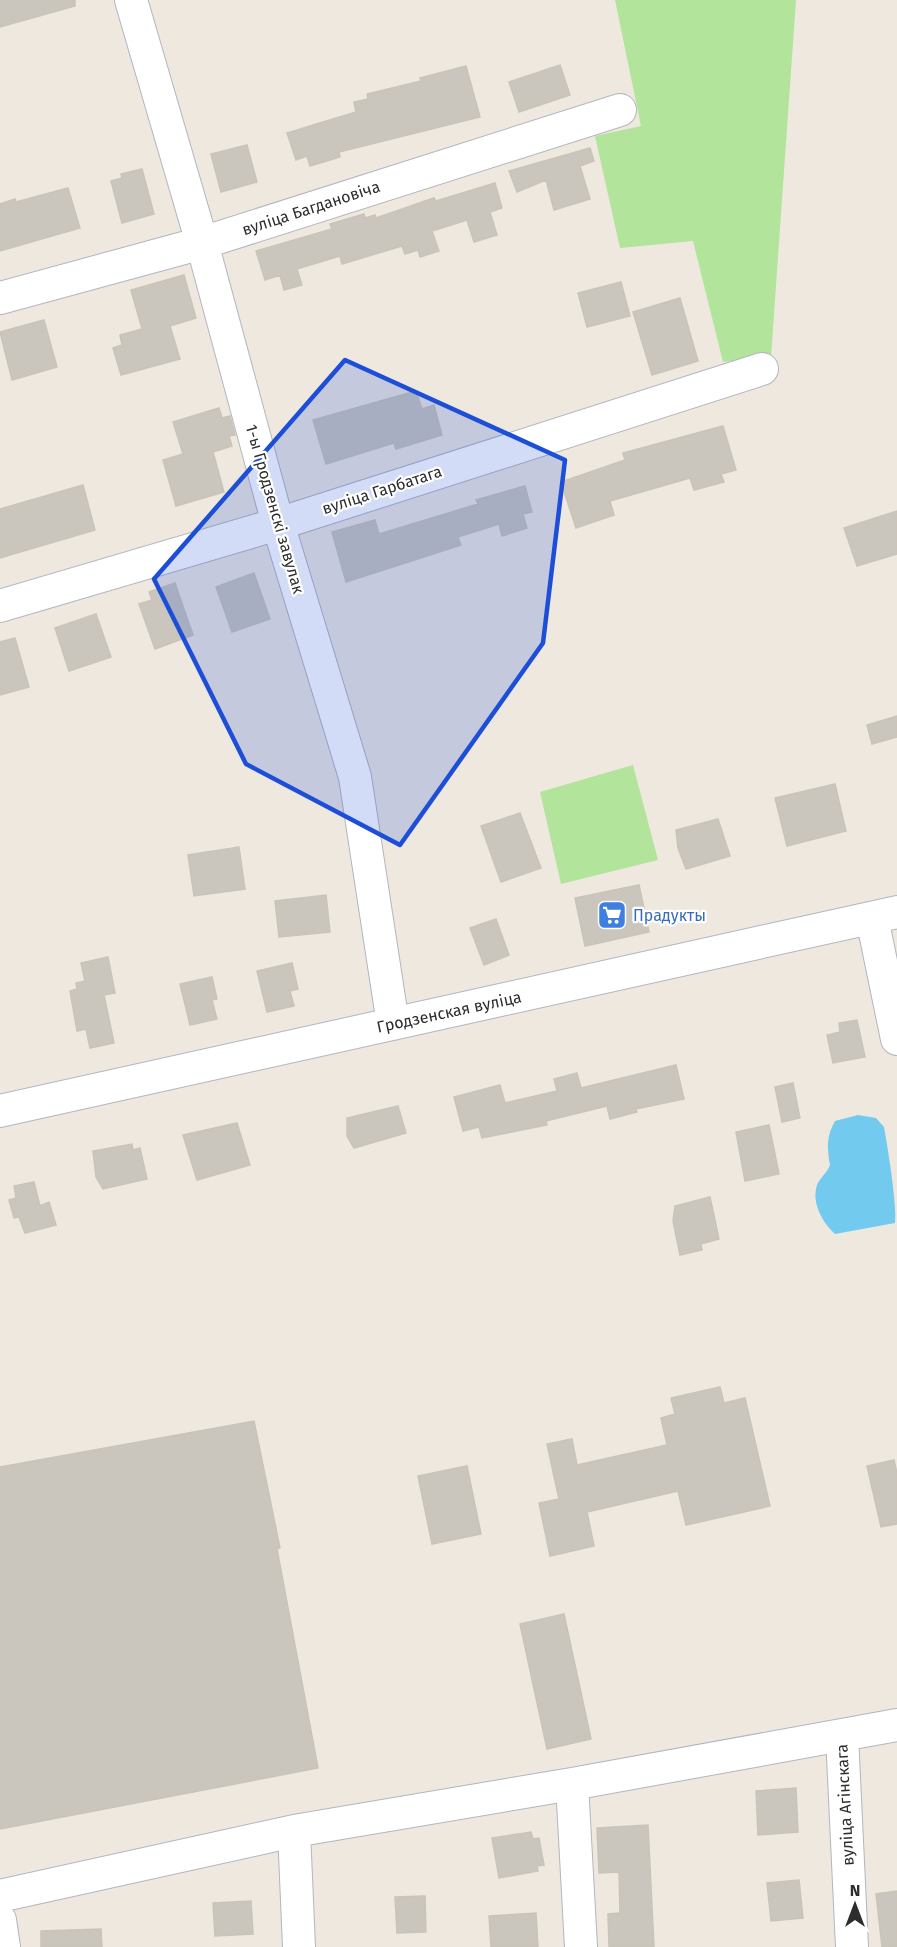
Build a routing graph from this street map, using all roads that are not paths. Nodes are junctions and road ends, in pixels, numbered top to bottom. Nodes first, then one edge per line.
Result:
1 (131, 0) edge
2 (620, 110) dead end
3 (202, 243) junction
4 (0, 298) edge
5 (762, 369) dead end
6 (278, 524) junction
7 (0, 606) edge
8 (885, 915) edge
9 (393, 1024) junction
10 (897, 1039) edge
11 (0, 1111) edge
12 (897, 1725) edge
13 (842, 1735) junction
14 (572, 1784) junction
15 (294, 1831) junction
16 (0, 1896) edge
17 (0, 1920) edge
18 (4, 1947) edge
19 (299, 1947) edge
20 (581, 1947) edge
21 (852, 1947) edge

1 - 3 street, 1-ы Гродзенскі завулак
2 - 3 street, вуліца Багдановіча
3 - 4 street, вуліца Багдановіча
3 - 6 street, 1-ы Гродзенскі завулак
5 - 6 street, вуліца Гарбатага
6 - 7 street, вуліца Гарбатага
6 - 9 street, 1-ы Гродзенскі завулак
8 - 9 street, Гродзенская вуліца
8 - 10 street
9 - 11 street, Гродзенская вуліца
12 - 13 street
13 - 14 street
13 - 21 street, вуліца Агінскага
14 - 15 street
14 - 20 street
15 - 16 street
15 - 19 street
17 - 18 street

